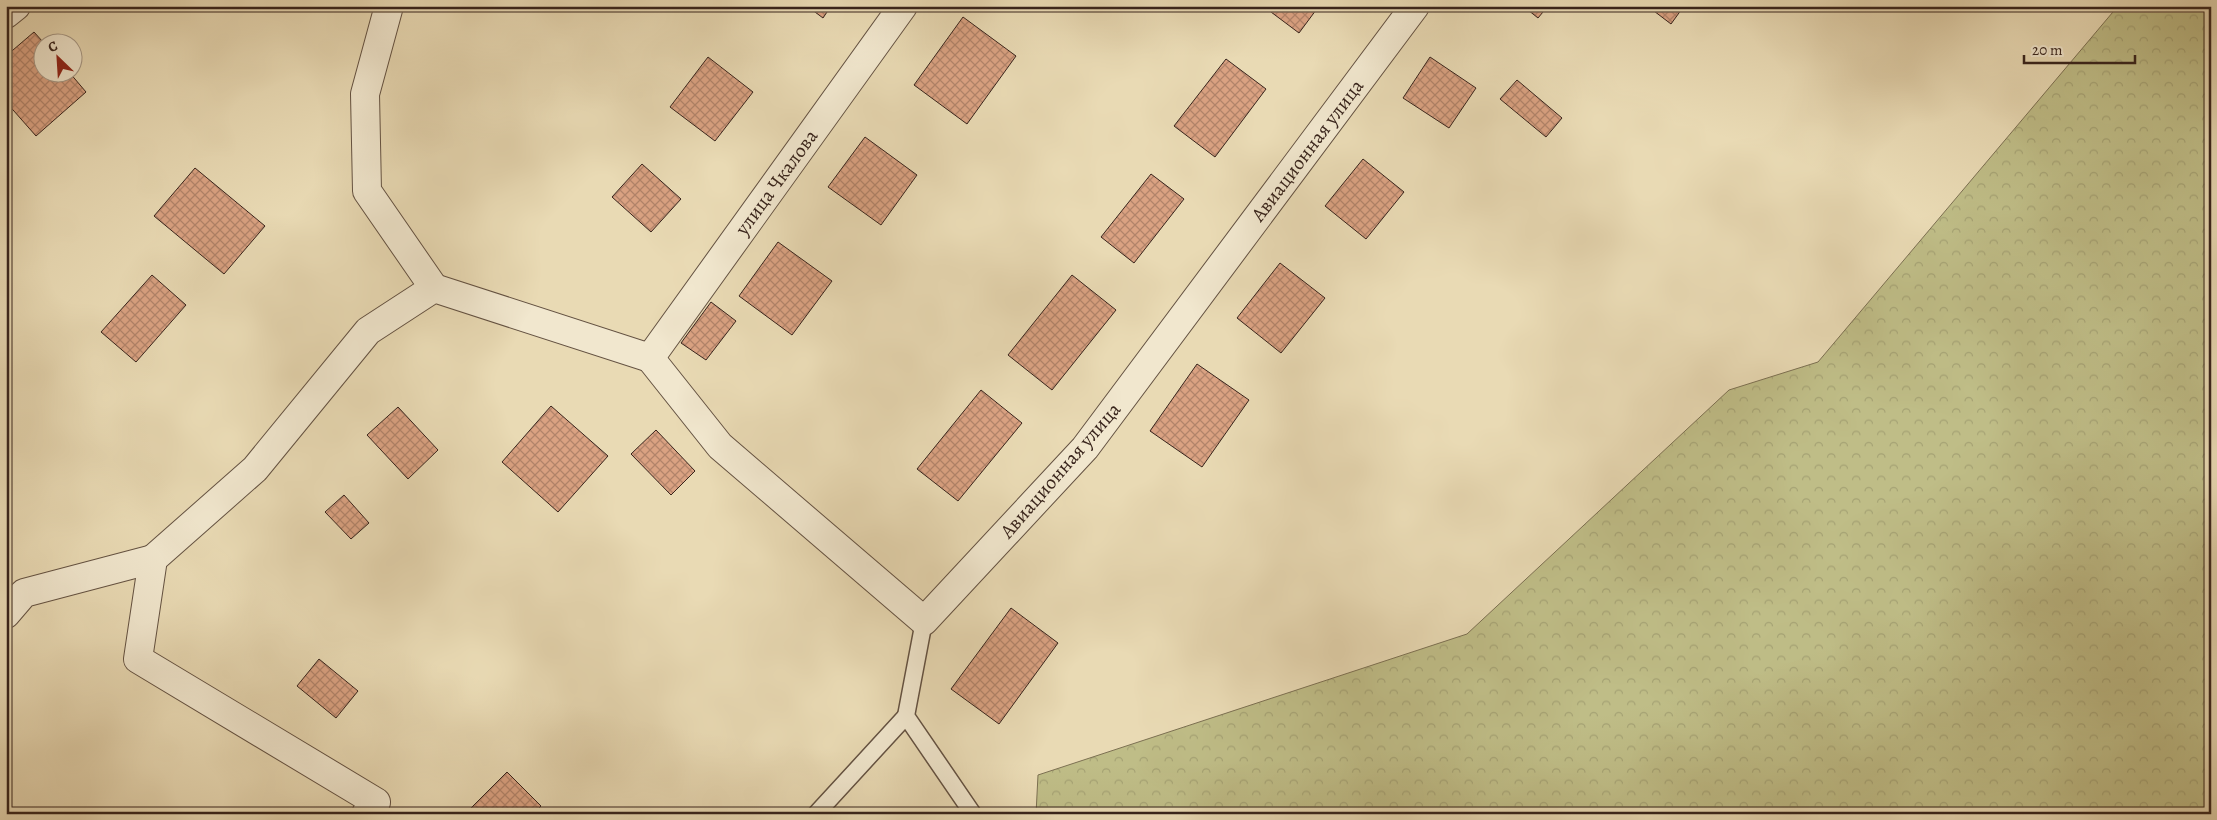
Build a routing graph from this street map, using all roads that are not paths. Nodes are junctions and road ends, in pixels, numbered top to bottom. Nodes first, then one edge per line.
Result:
1 (16, 6) edge
2 (389, 6) edge
3 (903, 6) edge
4 (1415, 6) edge
5 (6, 14) edge
6 (434, 288) junction
7 (650, 358) junction
8 (153, 558) junction
9 (6, 614) edge
10 (924, 621) junction
11 (906, 716) junction
12 (377, 810) edge
13 (816, 814) edge
14 (973, 814) edge

1 - 5 street
2 - 6 street
3 - 7 street, улица Чкалова
4 - 10 street, Авиационная улица
6 - 7 street
6 - 8 street
7 - 10 street
8 - 9 street
8 - 12 street
10 - 11 lane
11 - 13 lane
11 - 14 lane

